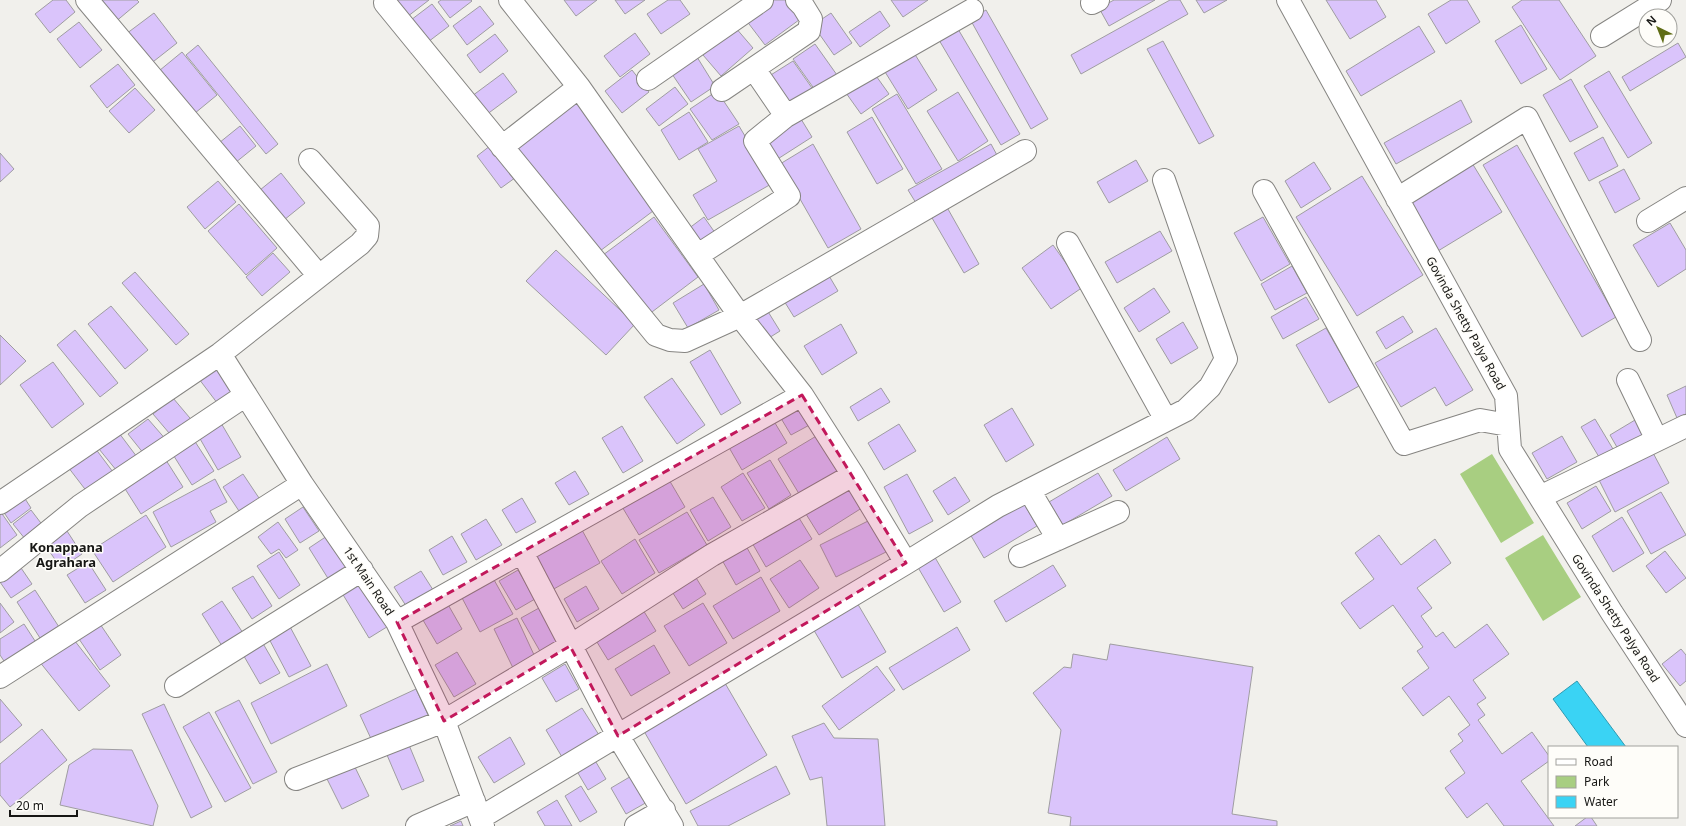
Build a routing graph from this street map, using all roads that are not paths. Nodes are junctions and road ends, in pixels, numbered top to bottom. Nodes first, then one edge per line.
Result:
1 (87, 0) edge
2 (510, 0) edge
3 (762, 0) edge
4 (797, 0) edge
5 (1288, 0) edge
6 (1660, 0) edge
7 (385, 3) dead end
8 (972, 10) dead end
9 (1602, 36) dead end
10 (754, 69) junction
11 (648, 79) dead end
12 (579, 87) junction
13 (722, 90) dead end
14 (786, 116) junction
15 (502, 147) junction
16 (1025, 151) dead end
17 (310, 160) dead end
18 (1164, 180) dead end
19 (1264, 191) dead end
20 (1686, 198) edge
21 (1397, 199) junction
22 (1648, 221) dead end
23 (1068, 243) dead end
24 (698, 256) junction
25 (319, 276) junction
26 (740, 316) junction
27 (1640, 340) dead end
28 (220, 354) junction
29 (1628, 380) dead end
30 (246, 395) junction
31 (802, 395) junction
32 (1166, 420) junction
33 (1508, 425) junction
34 (1686, 426) edge
35 (1657, 440) junction
36 (853, 475) junction
37 (302, 484) junction
38 (1028, 490) junction
39 (1540, 497) junction
40 (0, 503) edge
41 (1118, 512) dead end
42 (1058, 539) junction
43 (522, 552) junction
44 (1020, 556) dead end
45 (906, 564) junction
46 (362, 570) junction
47 (0, 571) edge
48 (397, 622) junction
49 (570, 646) junction
50 (0, 677) edge
51 (176, 686) dead end
52 (444, 721) junction
53 (1686, 726) edge
54 (618, 736) junction
55 (296, 779) dead end
56 (479, 815) edge
57 (668, 818) edge
58 (417, 826) edge
59 (636, 826) edge

1 - 25 street
2 - 12 street
3 - 11 street
4 - 10 street
5 - 21 street, Govinda Shetty Palya Road
6 - 9 street
7 - 15 street
8 - 14 street
10 - 13 street
10 - 14 street
12 - 15 street
12 - 24 street
14 - 24 street
15 - 26 street
16 - 26 street
17 - 25 street
18 - 32 street
19 - 33 street
20 - 22 street
21 - 27 street
21 - 33 street, Govinda Shetty Palya Road
23 - 32 street
24 - 26 street
25 - 28 street
26 - 31 street
28 - 30 street, 1st Main Road
28 - 40 street
29 - 35 street
30 - 37 street, 1st Main Road
30 - 47 street
31 - 36 street
31 - 43 street
32 - 38 street
33 - 39 street, Govinda Shetty Palya Road
34 - 35 street
35 - 39 street
36 - 45 street
36 - 49 street
37 - 46 street, 1st Main Road
37 - 50 street
38 - 42 street
38 - 45 street
39 - 53 street, Govinda Shetty Palya Road
41 - 42 street
42 - 44 street
43 - 48 street
43 - 49 street
45 - 54 street
46 - 48 street, 1st Main Road
46 - 51 street
48 - 52 street, 1st Main Road
49 - 52 street
49 - 54 street
52 - 55 street
52 - 56 street, 1st Main Road
54 - 56 street
54 - 57 street
56 - 58 street
57 - 59 street

